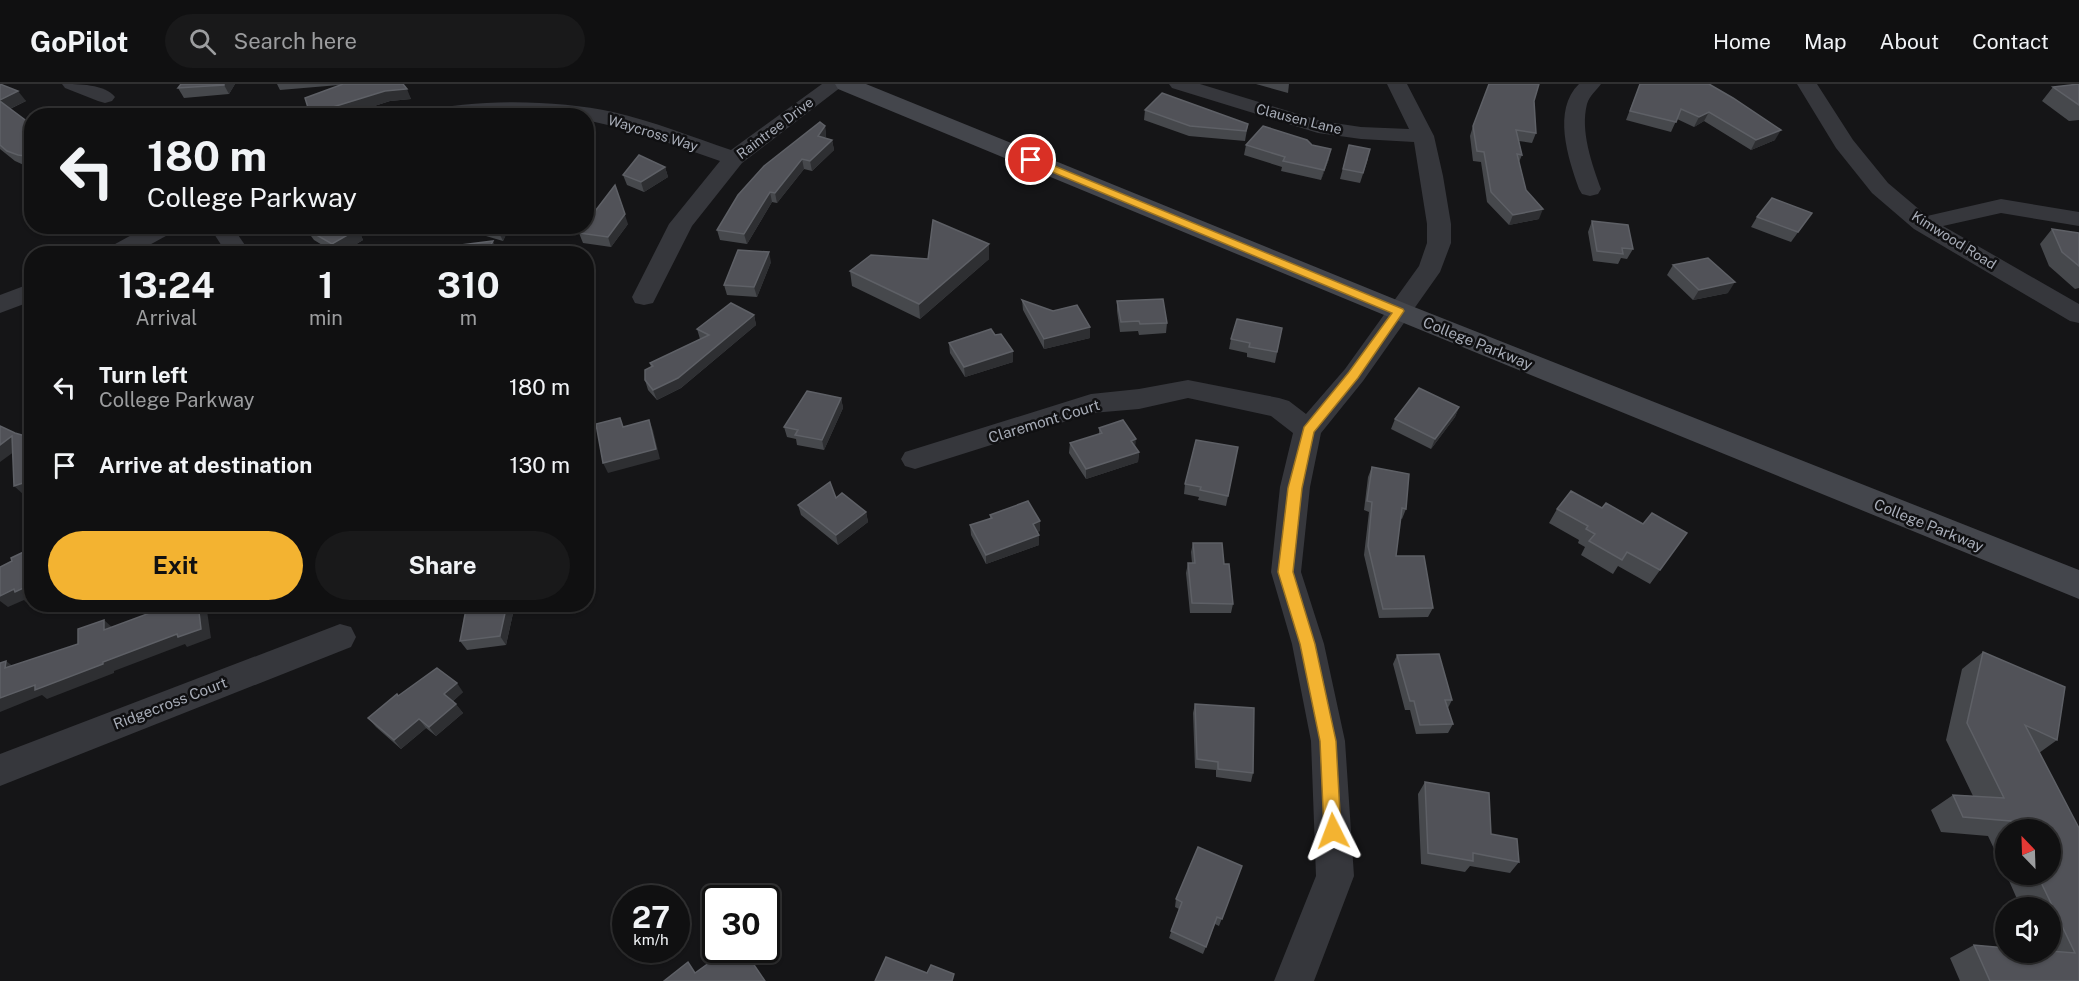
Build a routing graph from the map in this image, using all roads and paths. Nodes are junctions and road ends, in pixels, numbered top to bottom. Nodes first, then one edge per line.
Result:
1 (72, 84) edge
2 (835, 84) edge
3 (846, 84) edge
4 (1179, 84) edge
5 (1397, 84) edge
6 (1591, 84) edge
7 (1807, 84) edge
8 (105, 97) dead end
9 (594, 116) edge
10 (1423, 136) junction
11 (734, 158) junction
12 (1590, 189) dead end
13 (2079, 219) edge
14 (1922, 224) junction
15 (152, 234) edge
16 (129, 246) edge
17 (24, 294) edge
18 (644, 297) dead end
19 (0, 305) edge
20 (1399, 311) junction
21 (2079, 315) edge
22 (1308, 430) junction
23 (915, 459) dead end
24 (2079, 585) edge
25 (340, 637) dead end
26 (0, 770) edge
27 (1294, 981) edge

1 - 8 street
2 - 11 street, Raintree Drive
3 - 20 main road, College Parkway
4 - 10 street, Clausen Lane
5 - 10 street
6 - 12 street
7 - 14 street, Kimwood Road
9 - 11 street, Waycross Way
10 - 20 street
11 - 18 street, Raintree Drive
13 - 14 street
14 - 21 street, Kimwood Road
15 - 16 street
17 - 19 street
20 - 22 street
20 - 24 main road, College Parkway
22 - 23 street, Claremont Court
22 - 27 street
25 - 26 street, Ridgecross Court

